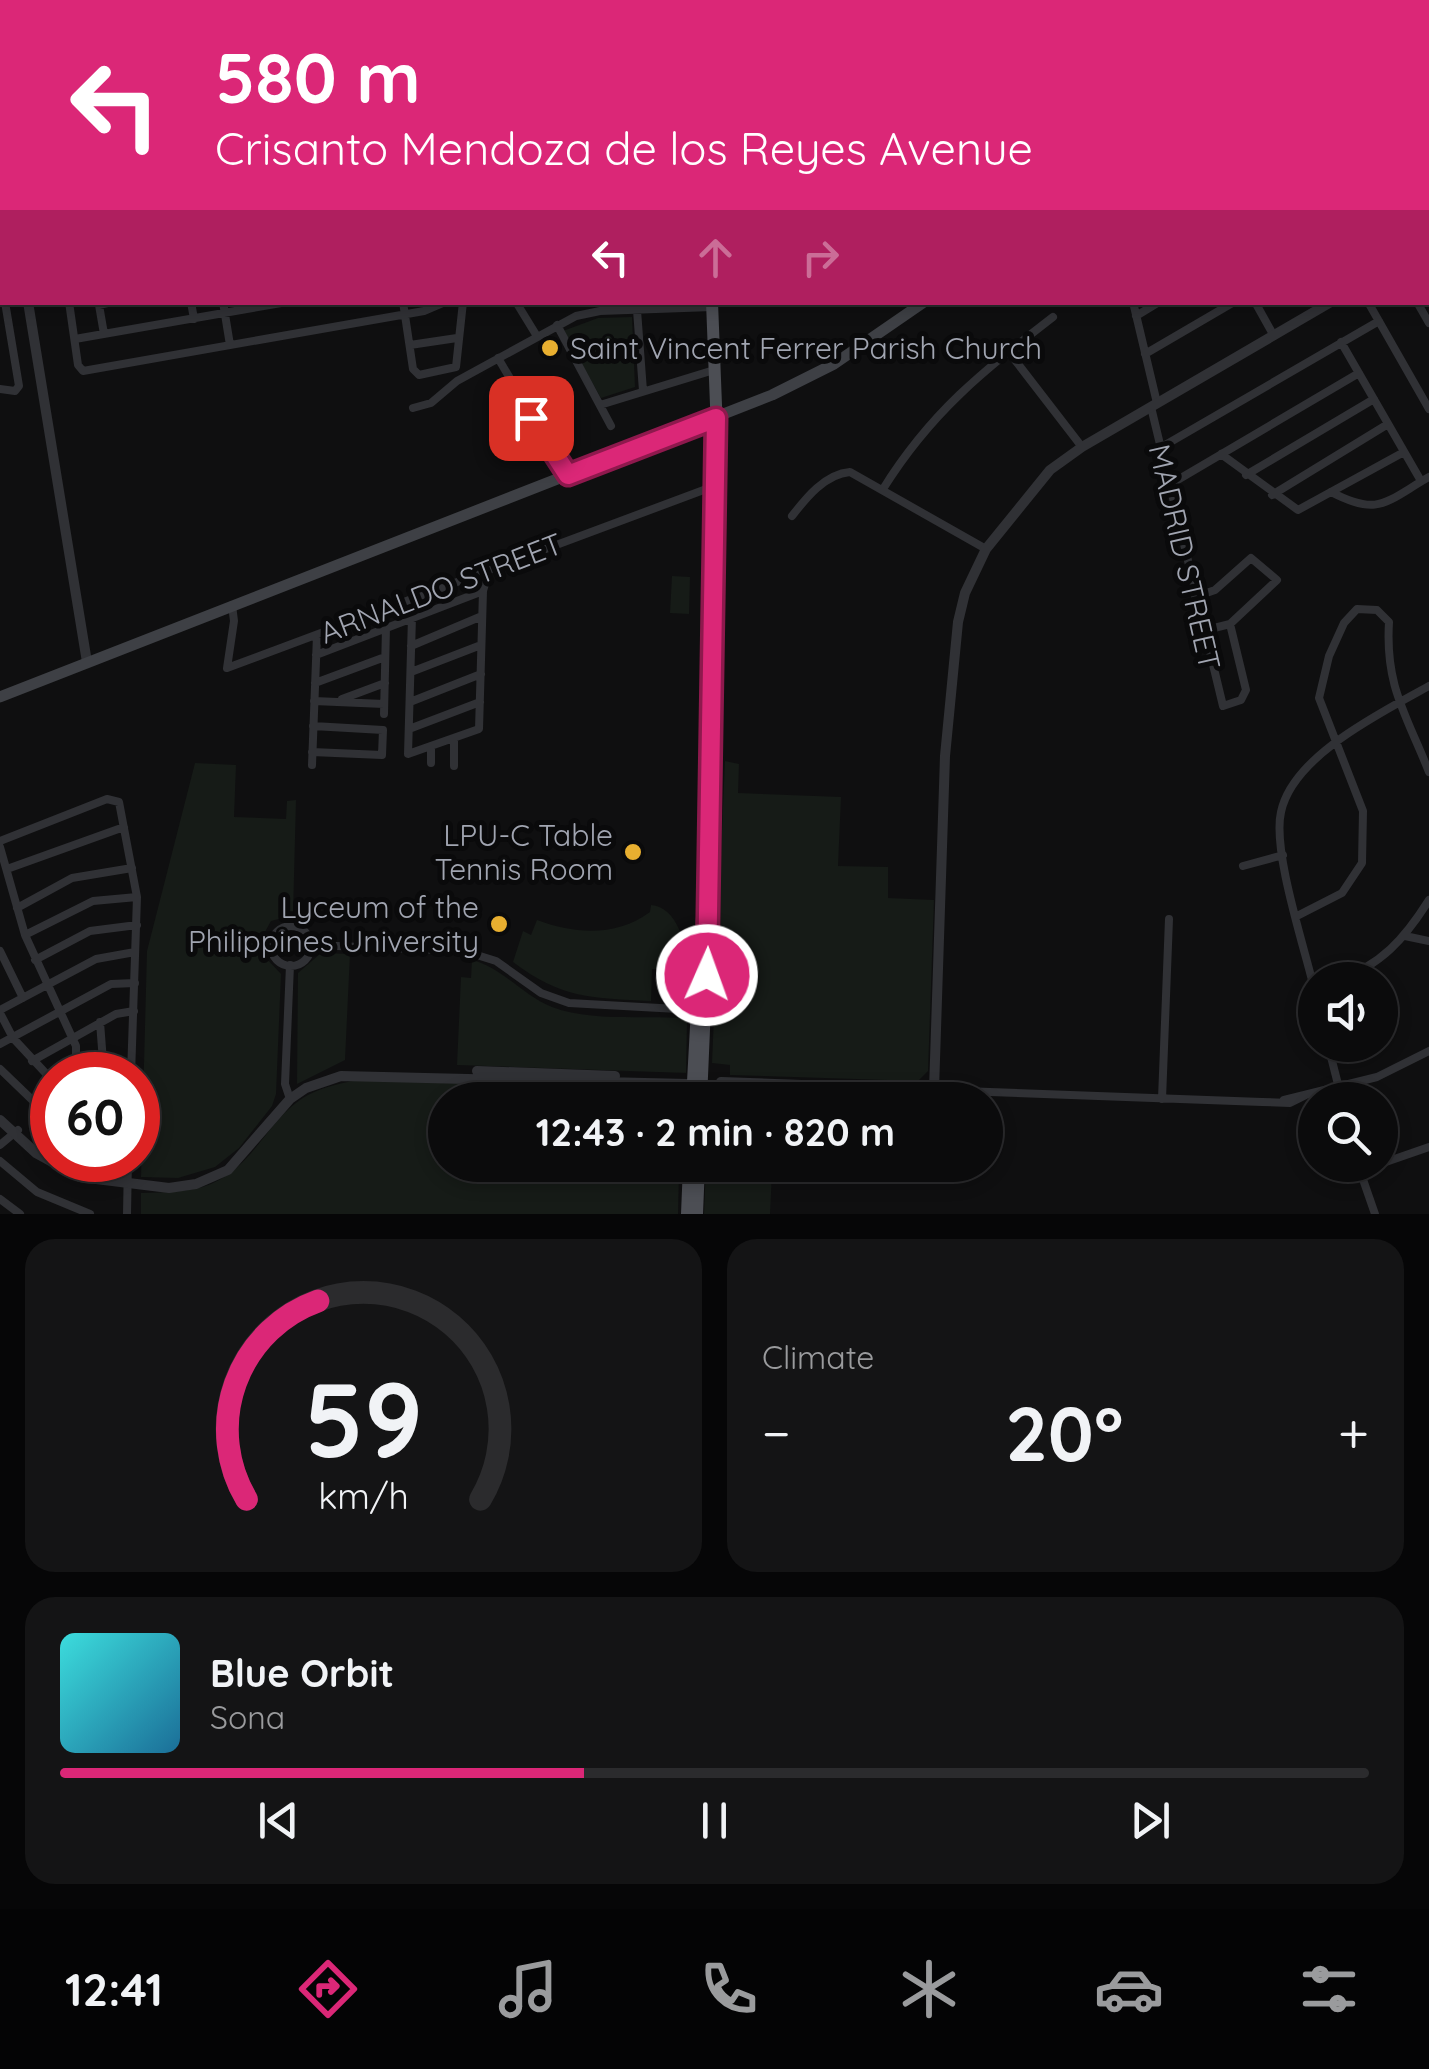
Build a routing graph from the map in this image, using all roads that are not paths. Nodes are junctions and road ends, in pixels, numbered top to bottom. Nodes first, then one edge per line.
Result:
1 (5, 305) edge
2 (28, 305) edge
3 (69, 305) edge
4 (99, 305) edge
5 (192, 305) edge
6 (224, 305) edge
7 (257, 305) edge
8 (404, 305) edge
9 (435, 305) edge
10 (462, 305) edge
11 (518, 305) edge
12 (712, 305) edge
13 (1134, 305) edge
14 (1154, 305) edge
15 (1229, 305) edge
16 (1257, 305) edge
17 (1308, 305) edge
18 (1326, 305) edge
19 (1370, 305) edge
20 (904, 309) edge
21 (637, 310) junction
22 (225, 314) junction
23 (405, 314) junction
24 (1313, 314) junction
25 (1136, 316) junction
26 (1052, 317) dead end
27 (194, 319) junction
28 (1379, 321) junction
29 (557, 325) junction
30 (104, 334) junction
31 (535, 334) dead end
32 (1274, 336) junction
33 (457, 338) junction
34 (75, 340) junction
35 (1342, 342) junction
36 (230, 345) junction
37 (410, 345) junction
38 (1008, 352) junction
39 (1145, 354) junction
40 (498, 358) junction
41 (715, 370) junction
42 (1359, 373) junction
43 (0, 389) edge
44 (643, 391) junction
45 (1374, 399) junction
46 (1154, 405) junction
47 (600, 406) junction
48 (413, 408) dead end
49 (1429, 409) edge
50 (716, 418) junction
51 (1388, 424) junction
52 (611, 426) dead end
53 (1082, 447) junction
54 (1160, 448) junction
55 (1404, 452) junction
56 (1221, 454) junction
57 (1246, 474) junction
58 (568, 475) junction
59 (1425, 479) edge
60 (717, 484) junction
61 (1169, 485) junction
62 (883, 489) junction
63 (1331, 492) junction
64 (1272, 495) junction
65 (792, 516) dead end
66 (986, 549) junction
67 (489, 570) junction
68 (483, 591) junction
69 (1194, 597) junction
70 (232, 606) junction
71 (482, 616) junction
72 (412, 617) junction
73 (1230, 624) junction
74 (386, 627) junction
75 (1202, 631) junction
76 (317, 636) junction
77 (481, 645) junction
78 (412, 646) junction
79 (316, 655) junction
80 (386, 656) junction
81 (87, 662) junction
82 (411, 672) junction
83 (481, 674) junction
84 (315, 682) junction
85 (385, 683) junction
86 (1429, 686) edge
87 (0, 697) edge
88 (314, 701) junction
89 (336, 702) junction
90 (410, 702) junction
91 (480, 702) junction
92 (1400, 702) junction
93 (314, 726) junction
94 (409, 729) junction
95 (454, 738) junction
96 (1335, 743) junction
97 (431, 746) junction
98 (312, 752) junction
99 (431, 763) dead end
100 (312, 765) dead end
101 (454, 766) dead end
102 (1429, 772) edge
103 (124, 826) junction
104 (0, 844) edge
105 (1283, 855) junction
106 (1243, 866) dead end
107 (6, 868) junction
108 (132, 868) junction
109 (136, 897) junction
110 (705, 899) junction
111 (1429, 900) edge
112 (17, 908) junction
113 (1297, 916) junction
114 (1169, 919) dead end
115 (136, 925) junction
116 (26, 935) junction
117 (1406, 936) junction
118 (1429, 941) edge
119 (310, 945) junction
120 (0, 951) edge
121 (136, 952) junction
122 (35, 960) junction
123 (1308, 962) edge
124 (1376, 962) edge
125 (290, 965) junction
126 (135, 983) junction
127 (47, 984) junction
128 (22, 998) junction
129 (696, 1010) junction
130 (134, 1011) junction
131 (0, 1012) edge
132 (60, 1012) junction
133 (100, 1022) junction
134 (13, 1038) junction
135 (73, 1038) junction
136 (0, 1044) edge
137 (1429, 1051) edge
138 (48, 1052) edge
139 (74, 1052) edge
140 (102, 1052) edge
141 (132, 1052) edge
142 (30, 1059) edge
143 (698, 1062) junction
144 (0, 1069) edge
145 (625, 1082) edge
146 (697, 1082) edge
147 (721, 1082) edge
148 (934, 1082) edge
149 (1359, 1082) edge
150 (1003, 1093) edge
151 (30, 1097) edge
152 (288, 1097) junction
153 (1162, 1099) junction
154 (1298, 1099) edge
155 (0, 1112) edge
156 (9, 1129) edge
157 (30, 1143) edge
158 (0, 1146) edge
159 (1429, 1147) edge
160 (1398, 1158) edge
161 (0, 1162) edge
162 (10, 1172) junction
163 (0, 1182) edge
164 (122, 1182) edge
165 (688, 1182) edge
166 (698, 1182) edge
167 (1364, 1182) edge
168 (127, 1183) junction
169 (0, 1199) edge
170 (20, 1214) edge
171 (90, 1214) edge
172 (127, 1214) edge
173 (687, 1214) edge
174 (697, 1214) edge
175 (1375, 1214) edge

1 - 43 street
2 - 81 street
3 - 34 street
4 - 30 street
5 - 27 street
6 - 22 street
7 - 22 street
8 - 23 street
9 - 23 street
10 - 33 street
11 - 31 street
12 - 21 street
12 - 41 main road
13 - 25 street, MADRID STREET
14 - 25 street
15 - 39 street
16 - 32 street
17 - 24 street
18 - 24 street
19 - 28 street
20 - 50 main road
21 - 29 street
21 - 44 street
22 - 27 street
22 - 36 street
23 - 36 street
23 - 37 street
24 - 32 street
25 - 39 street, MADRID STREET
26 - 38 street
27 - 30 street
28 - 35 street
28 - 49 street
29 - 40 street
29 - 47 street
30 - 34 street
32 - 46 street
33 - 37 street
33 - 37 street
34 - 36 street
35 - 42 street
35 - 54 street
38 - 53 street
38 - 62 street
39 - 46 street, MADRID STREET
40 - 48 street
40 - 58 street
41 - 44 street
41 - 50 main road
42 - 45 street
42 - 56 street
44 - 47 street
45 - 51 street
45 - 57 street
46 - 53 street
46 - 54 street, MADRID STREET
47 - 52 street
50 - 58 main road
50 - 60 main road
51 - 55 street
51 - 64 street
53 - 66 street
54 - 61 street, MADRID STREET
55 - 59 street
55 - 63 street
56 - 57 street
56 - 61 street
57 - 64 street
58 - 70 main road
59 - 63 street
60 - 67 street, ARNALDO STREET
60 - 110 main road
61 - 69 street, MADRID STREET
62 - 65 street
62 - 66 street
63 - 64 street
66 - 148 street
67 - 68 street
67 - 76 street, ARNALDO STREET
68 - 71 street
68 - 72 street
69 - 73 street
69 - 75 street, MADRID STREET
70 - 76 street, ARNALDO STREET
70 - 81 main road
71 - 77 street
71 - 78 street
72 - 74 street
72 - 78 street
73 - 75 street
73 - 75 street, MADRID STREET
74 - 79 street
74 - 80 street
76 - 79 street
77 - 82 street
77 - 83 street
78 - 82 street
79 - 84 street
80 - 84 street
80 - 85 street
81 - 87 main road
82 - 90 street
83 - 90 street
83 - 91 street
84 - 88 street
85 - 89 street
85 - 89 street
86 - 92 street
88 - 89 street
88 - 93 street
90 - 94 street
91 - 94 street
91 - 95 street
92 - 96 street
92 - 96 street
92 - 102 street
93 - 98 street
93 - 98 street
94 - 97 street
95 - 97 street
95 - 101 street
96 - 105 street
96 - 113 street
97 - 99 street
98 - 100 street
103 - 104 street
103 - 107 street
103 - 108 street
104 - 107 street
105 - 106 street
105 - 113 street
107 - 112 street
108 - 109 street
108 - 112 street
109 - 115 street
109 - 116 street
110 - 129 main road
110 - 143 main road
111 - 117 street
112 - 116 street
113 - 123 street
114 - 153 street
115 - 121 street
115 - 122 street
116 - 122 street
117 - 118 street
117 - 124 street
119 - 125 street
119 - 125 street
119 - 129 street
120 - 128 street
121 - 126 street
121 - 127 street
122 - 127 street
125 - 152 street
126 - 130 street
126 - 132 street
127 - 128 street
127 - 132 street
128 - 131 street
129 - 143 main road
130 - 133 street
130 - 141 street
131 - 134 street
132 - 134 street
132 - 135 street
133 - 135 street
133 - 140 street
134 - 136 street
134 - 142 street
135 - 138 street
135 - 139 street
137 - 149 street
143 - 146 main road
143 - 147 street
143 - 152 street
144 - 151 street
145 - 152 street
150 - 153 street
152 - 168 street
153 - 154 street
155 - 156 street
156 - 157 street
156 - 158 street
156 - 168 street
159 - 160 street
161 - 162 street
162 - 163 street
162 - 171 street
164 - 168 street
165 - 173 main road
166 - 174 main road
167 - 175 street
168 - 172 street
169 - 170 street

